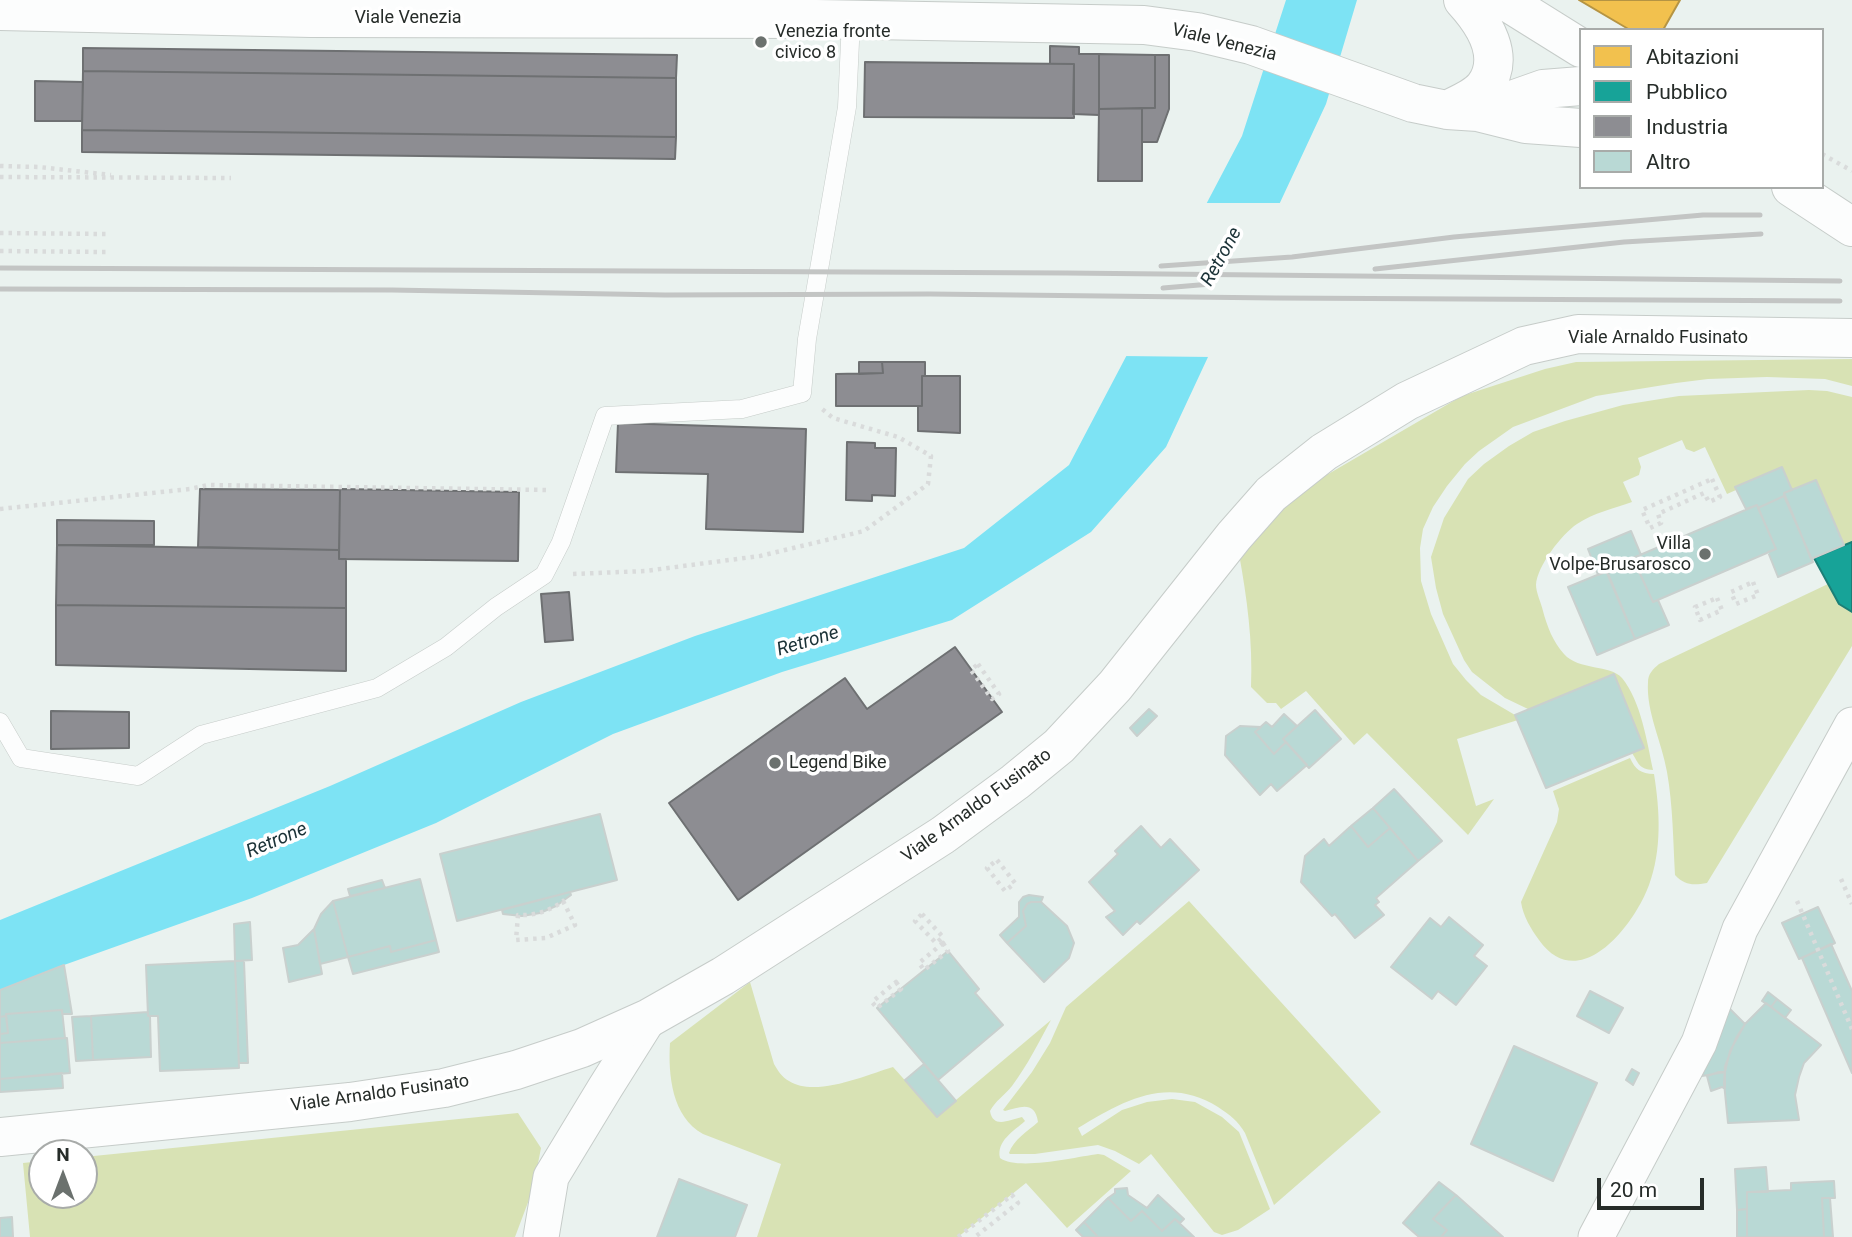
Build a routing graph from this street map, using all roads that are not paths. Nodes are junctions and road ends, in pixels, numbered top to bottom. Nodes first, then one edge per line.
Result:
1 (920, 0) edge
2 (1160, 0) edge
3 (1463, 0) edge
4 (1513, 2) edge
5 (0, 11) edge
6 (833, 19) junction
7 (1197, 32) junction
8 (1579, 47) edge
9 (1579, 86) edge
10 (1462, 111) junction
11 (1579, 128) edge
12 (1795, 189) edge
13 (1822, 189) edge
14 (1850, 220) edge
15 (1852, 338) edge
16 (0, 722) edge
17 (1852, 725) edge
18 (649, 1018) junction
19 (0, 1137) edge
20 (541, 1237) edge
21 (1596, 1237) edge

1 - 6 street, Viale Venezia
2 - 7 street
3 - 10 street
4 - 8 street
5 - 6 street, Viale Venezia
6 - 7 street, Viale Venezia
6 - 16 lane
7 - 10 street, Viale Venezia
9 - 10 street
10 - 11 street, Viale Venezia
12 - 14 street
13 - 14 street
15 - 18 street, Viale Arnaldo Fusinato
17 - 21 street
18 - 19 street, Viale Arnaldo Fusinato
18 - 20 street

